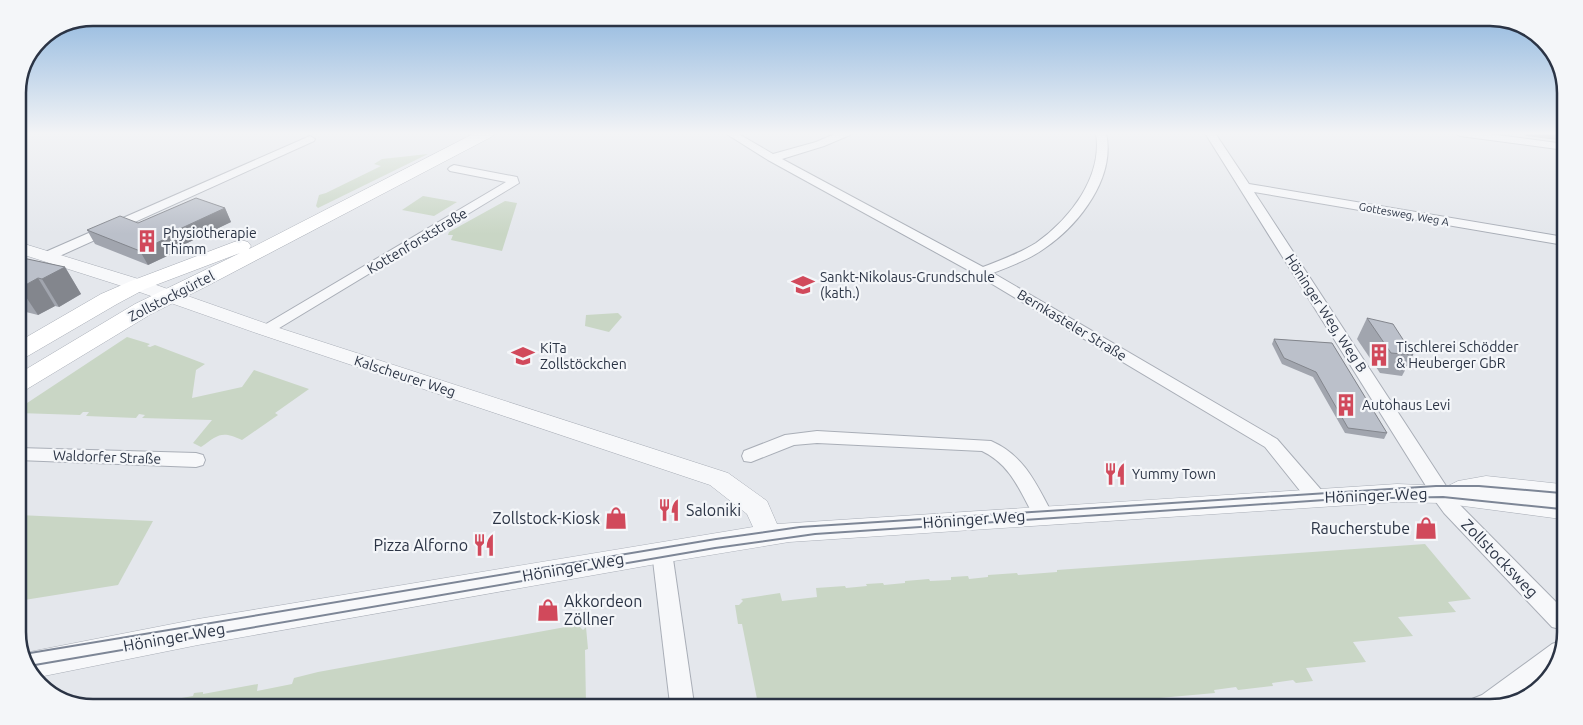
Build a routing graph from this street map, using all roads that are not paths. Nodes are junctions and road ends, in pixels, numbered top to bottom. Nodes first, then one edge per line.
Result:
1 (248, 167) edge
2 (421, 167) edge
3 (788, 167) edge
4 (1100, 167) edge
5 (1232, 167) edge
6 (454, 169) dead end
7 (1245, 187) junction
8 (328, 214) junction
9 (1557, 240) edge
10 (26, 249) edge
11 (48, 256) junction
12 (982, 272) junction
13 (138, 285) junction
14 (172, 296) junction
15 (266, 330) junction
16 (26, 347) edge
17 (26, 379) edge
18 (26, 454) edge
19 (751, 456) dead end
20 (196, 460) dead end
21 (1441, 494) junction
22 (1557, 494) edge
23 (1316, 497) junction
24 (1557, 509) edge
25 (1042, 515) junction
26 (769, 535) junction
27 (662, 552) junction
28 (1557, 617) edge
29 (106, 649) junction
30 (30, 654) edge
31 (1552, 657) edge
32 (35, 665) edge
33 (1499, 698) edge
34 (681, 699) edge

1 - 11 street
2 - 8 main road, Zollstockgürtel
3 - 12 street, Bernkasteler Straße
4 - 12 street
5 - 7 street, Höninger Weg, Weg B
6 - 15 street, Kottenforststraße
7 - 9 street, Gottesweg, Weg A
7 - 21 street, Höninger Weg, Weg B
8 - 13 main road, Zollstockgürtel
8 - 14 main road, Zollstockgürtel
10 - 11 street, Kalscheurer Weg
11 - 13 street, Kalscheurer Weg
12 - 23 street, Bernkasteler Straße
13 - 14 street, Kalscheurer Weg
13 - 16 main road, Zollstockgürtel
14 - 15 street, Kalscheurer Weg
14 - 17 main road, Zollstockgürtel
15 - 26 street, Kalscheurer Weg
18 - 20 street, Waldorfer Straße
19 - 25 street, Höninger Weg
21 - 22 street, Höninger Weg
21 - 23 street, Höninger Weg
21 - 24 street, Höninger Weg
21 - 28 street, Zollstocksweg
23 - 25 street, Höninger Weg
25 - 26 street, Höninger Weg
26 - 27 street, Höninger Weg
27 - 29 street, Höninger Weg
27 - 34 street
29 - 30 street, Höninger Weg
29 - 32 street, Höninger Weg
31 - 33 street

